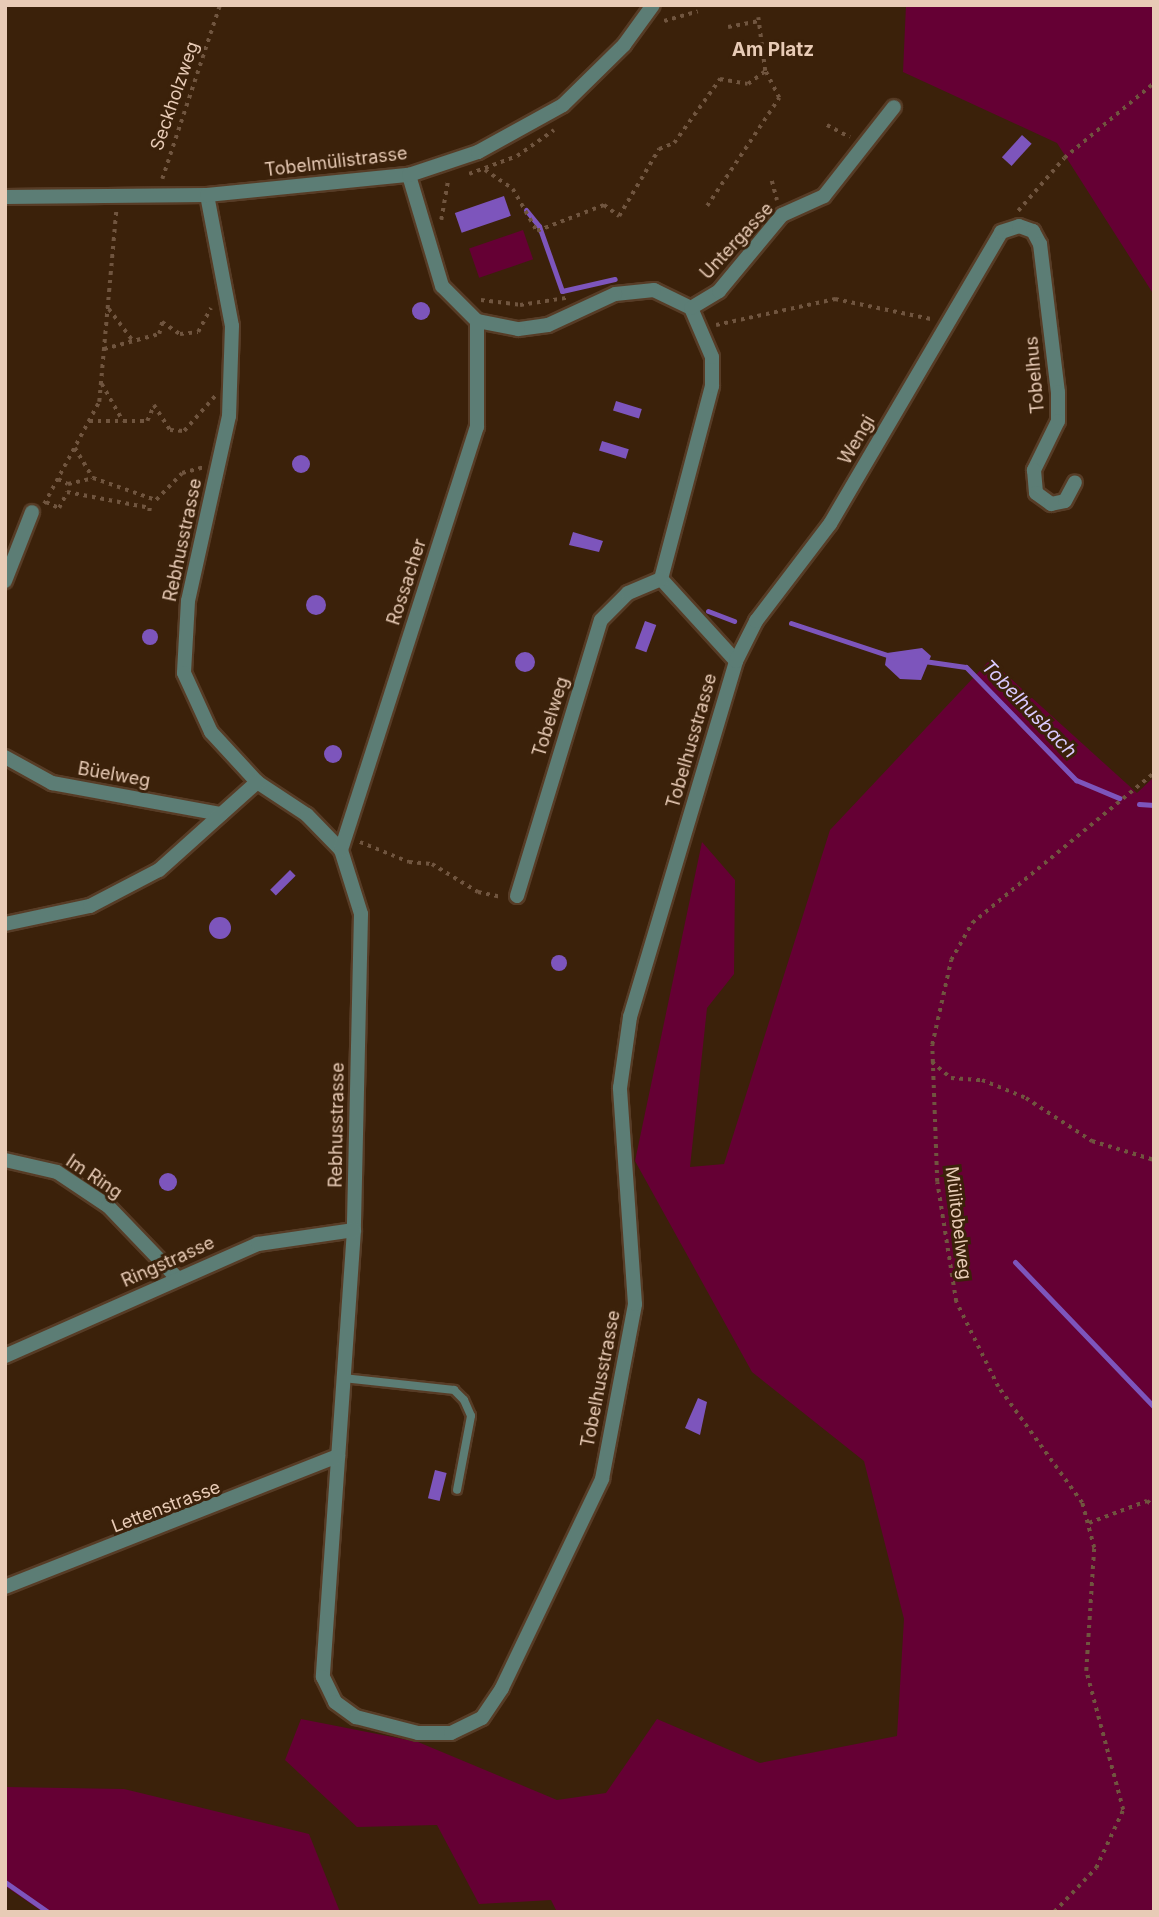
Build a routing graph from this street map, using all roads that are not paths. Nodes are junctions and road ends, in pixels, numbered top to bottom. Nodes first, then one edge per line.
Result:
1 (653, 5) edge
2 (894, 107) dead end
3 (409, 175) junction
4 (206, 195) junction
5 (5, 197) edge
6 (1001, 232) joint
7 (691, 309) junction
8 (477, 321) junction
9 (1075, 482) dead end
10 (32, 512) road end
11 (6, 578) edge
12 (661, 579) junction
13 (736, 661) junction
14 (5, 757) edge
15 (257, 782) junction
16 (221, 814) junction
17 (343, 843) junction
18 (517, 896) road end
19 (5, 924) edge
20 (5, 1160) edge
21 (354, 1230) junction
22 (177, 1278) junction
23 (5, 1356) edge
24 (343, 1378) junction
25 (338, 1456) junction
26 (602, 1479) joint
27 (457, 1490) dead end
28 (5, 1587) edge

1 - 3 street, Tobelmülistrasse
2 - 7 street, Untergasse
3 - 4 street, Tobelmülistrasse
3 - 8 street
4 - 5 street, Tobelmülistrasse
4 - 15 street, Rebhusstrasse
6 - 9 street, Tobelhus
6 - 13 street, Wengi
7 - 8 street
7 - 12 street
8 - 17 street, Rossacher
10 - 11 street
12 - 13 street, Tobelhusstrasse
12 - 18 street, Tobelweg
13 - 26 street, Tobelhusstrasse
14 - 16 street, Büelweg
15 - 16 street
15 - 17 street, Rebhusstrasse
16 - 19 street
17 - 21 street, Rebhusstrasse
20 - 22 street, Im Ring
21 - 22 street, Ringstrasse
21 - 24 street, Rebhusstrasse
22 - 23 street, Ringstrasse
24 - 25 street, Rebhusstrasse
24 - 27 lane
25 - 26 street, Rebhusstrasse
25 - 28 street, Lettenstrasse

